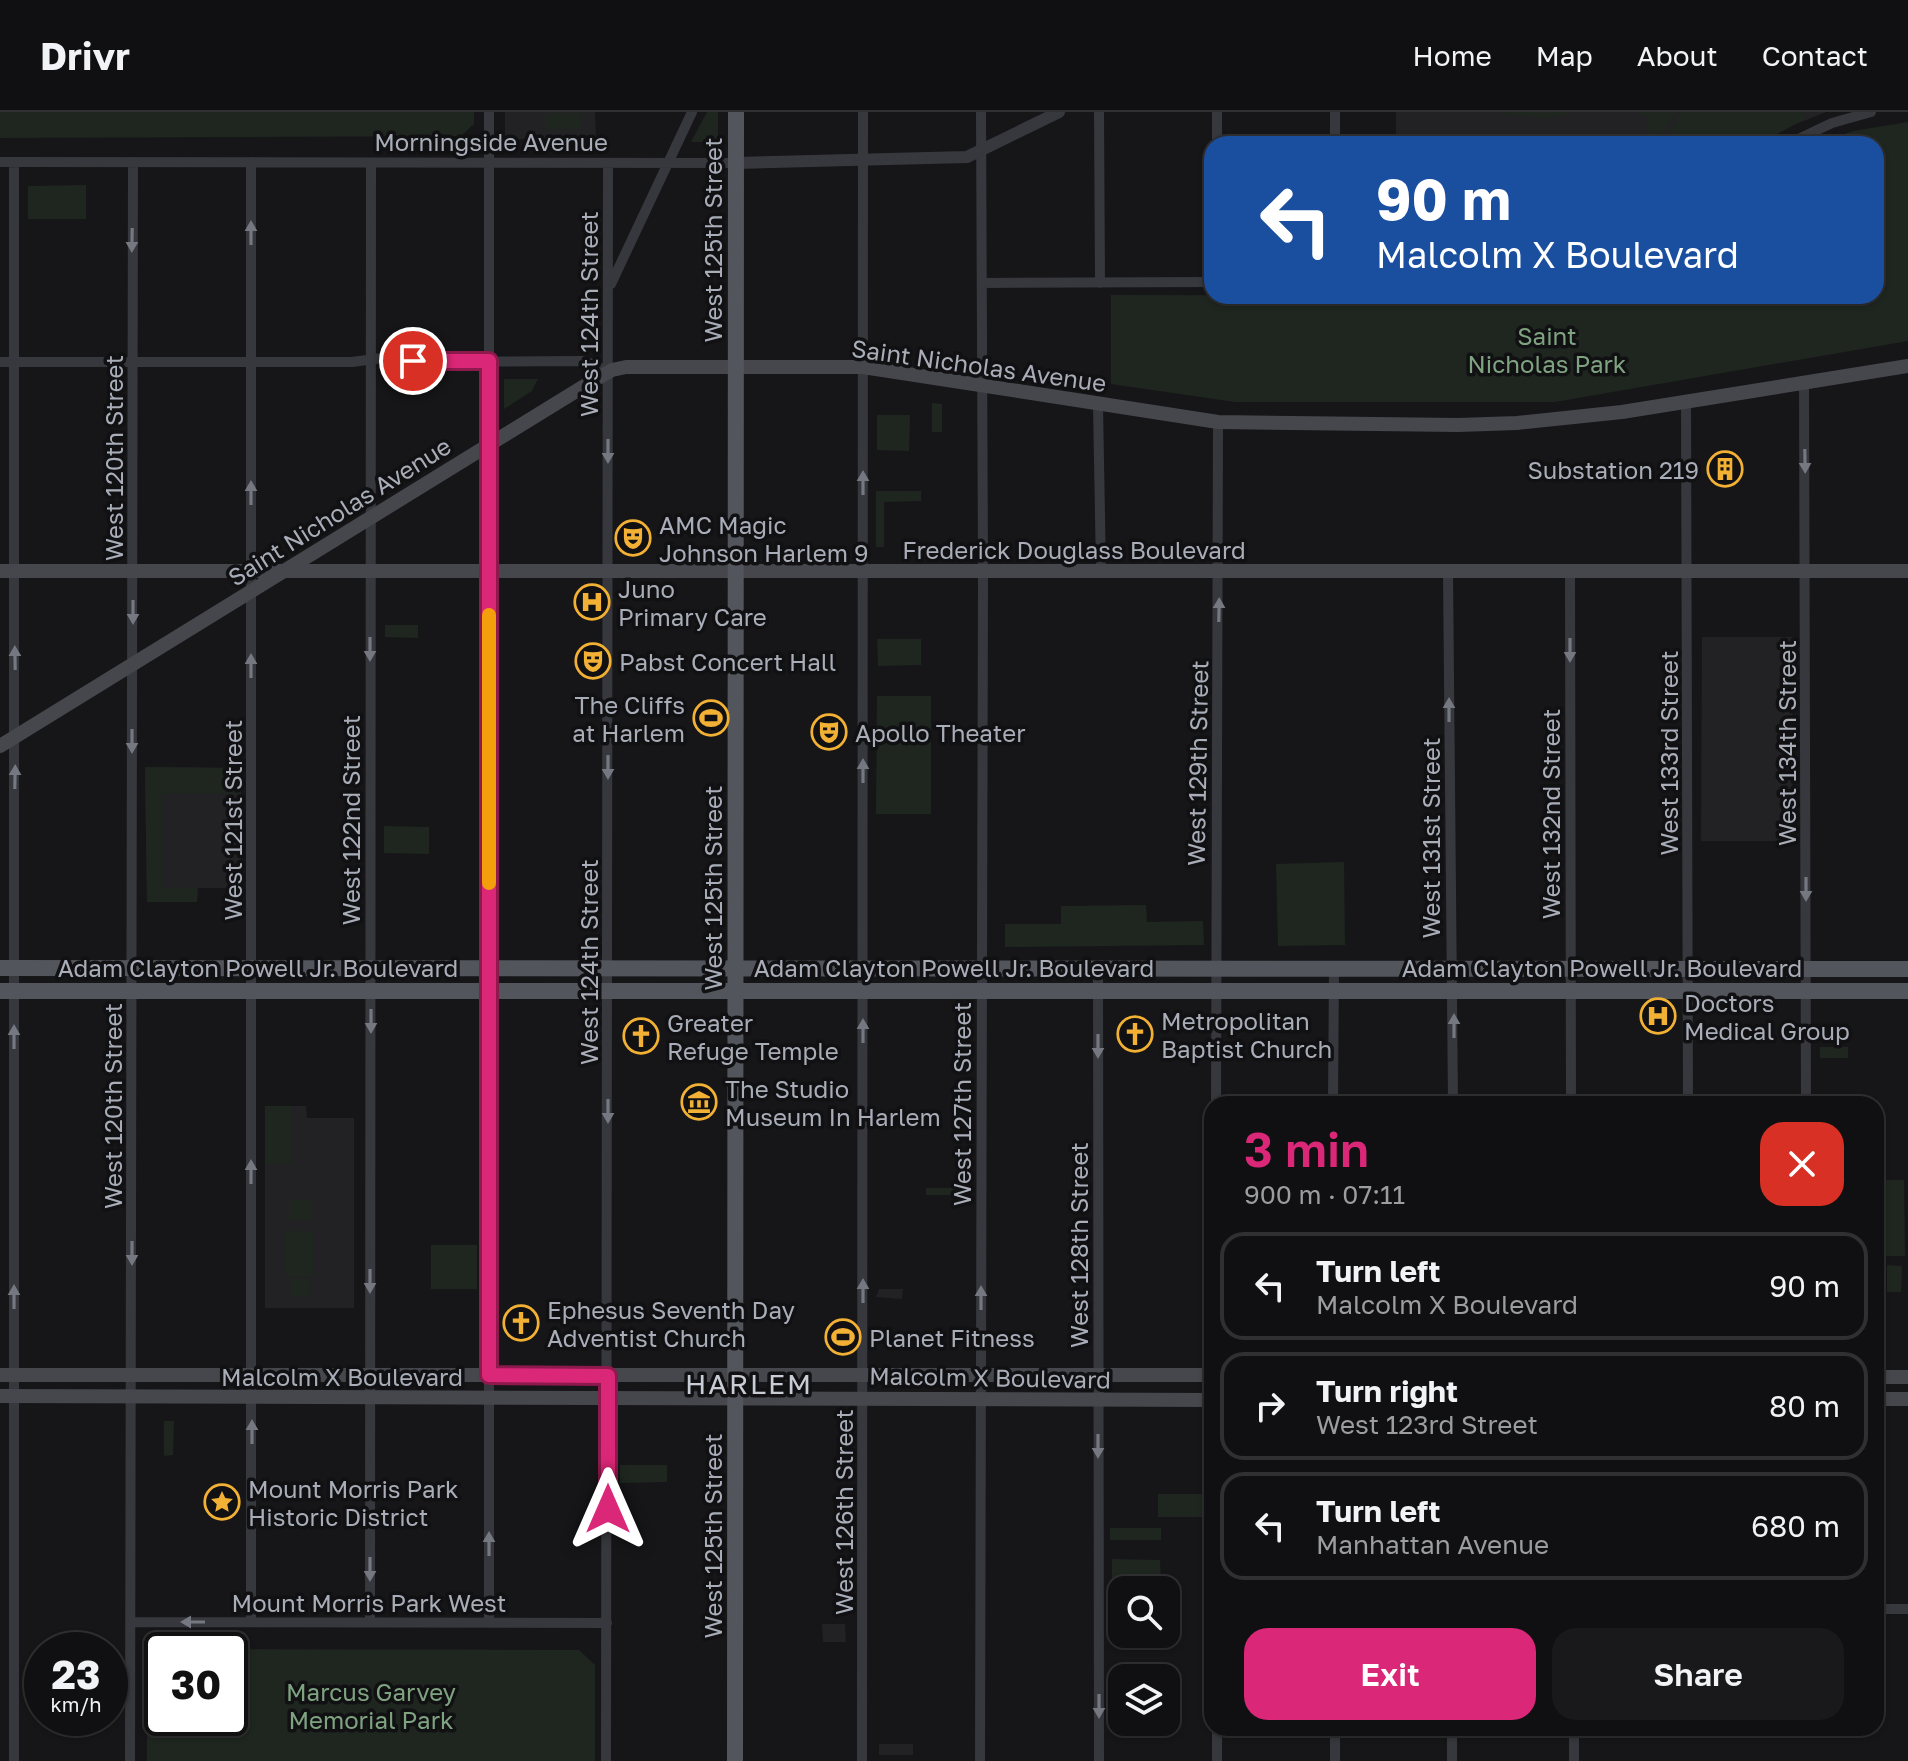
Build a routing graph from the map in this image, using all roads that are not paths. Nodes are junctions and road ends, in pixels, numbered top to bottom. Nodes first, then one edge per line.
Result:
1 (489, 112) edge
2 (692, 112) edge
3 (736, 112) edge
4 (863, 112) edge
5 (981, 112) edge
6 (1059, 112) edge
7 (1099, 112) edge
8 (1217, 112) edge
9 (1335, 112) edge
10 (1871, 112) edge
11 (1217, 136) edge
12 (1335, 136) edge
13 (1805, 136) edge
14 (981, 152) junction
15 (863, 159) junction
16 (0, 162) edge
17 (14, 162) junction
18 (133, 162) junction
19 (251, 162) junction
20 (489, 162) junction
21 (371, 163) junction
22 (608, 163) junction
23 (668, 163) junction
24 (736, 163) junction
25 (1204, 282) edge
26 (982, 283) junction
27 (1100, 283) junction
28 (609, 289) junction
29 (370, 360) junction
30 (251, 361) junction
31 (489, 361) junction
32 (0, 362) edge
33 (14, 362) junction
34 (134, 362) junction
35 (1908, 366) edge
36 (735, 367) junction
37 (863, 367) junction
38 (608, 373) junction
39 (1804, 383) junction
40 (982, 387) junction
41 (1686, 402) junction
42 (1098, 405) junction
43 (1218, 422) junction
44 (489, 444) junction
45 (371, 517) junction
46 (608, 569) junction
47 (488, 570) junction
48 (736, 570) junction
49 (7, 571) edge
50 (133, 571) junction
51 (251, 571) junction
52 (283, 571) junction
53 (370, 571) junction
54 (863, 571) junction
55 (983, 571) junction
56 (1101, 571) junction
57 (1219, 571) junction
58 (1448, 571) junction
59 (1908, 571) edge
60 (1570, 572) junction
61 (1688, 572) junction
62 (1806, 572) junction
63 (251, 590) junction
64 (132, 663) junction
65 (16, 736) junction
66 (0, 746) edge
67 (863, 966) junction
68 (7, 968) edge
69 (132, 968) junction
70 (252, 968) junction
71 (371, 968) junction
72 (608, 968) junction
73 (736, 968) junction
74 (981, 968) junction
75 (1098, 968) junction
76 (1216, 968) junction
77 (1334, 968) junction
78 (1451, 968) junction
79 (1688, 968) junction
80 (489, 969) junction
81 (1571, 969) junction
82 (1807, 969) junction
83 (1908, 969) edge
84 (863, 989) junction
85 (132, 991) junction
86 (252, 991) junction
87 (371, 991) junction
88 (489, 991) junction
89 (608, 991) junction
90 (736, 991) junction
91 (981, 991) junction
92 (1098, 991) junction
93 (1216, 991) junction
94 (1334, 991) junction
95 (1453, 991) junction
96 (1571, 991) junction
97 (1688, 991) junction
98 (1806, 991) junction
99 (1908, 991) edge
100 (7, 992) edge
101 (1216, 1096) edge
102 (1333, 1096) edge
103 (1453, 1096) edge
104 (1571, 1096) edge
105 (1688, 1096) edge
106 (1806, 1096) edge
107 (7, 1375) edge
108 (133, 1375) junction
109 (251, 1375) junction
110 (489, 1375) junction
111 (736, 1375) junction
112 (1204, 1375) edge
113 (370, 1376) junction
114 (608, 1376) junction
115 (862, 1376) junction
116 (981, 1376) junction
117 (1098, 1376) junction
118 (1884, 1377) edge
119 (1908, 1377) edge
120 (7, 1396) edge
121 (863, 1397) junction
122 (133, 1398) junction
123 (251, 1398) junction
124 (370, 1398) junction
125 (489, 1398) junction
126 (608, 1398) junction
127 (736, 1398) junction
128 (981, 1398) junction
129 (1884, 1399) edge
130 (1908, 1399) edge
131 (1098, 1400) junction
132 (1204, 1400) edge
133 (1884, 1609) edge
134 (1908, 1609) edge
135 (131, 1622) junction
136 (251, 1622) junction
137 (370, 1622) junction
138 (489, 1622) junction
139 (607, 1623) junction
140 (1217, 1736) edge
141 (1335, 1736) edge
142 (1452, 1736) edge
143 (1574, 1736) edge
144 (14, 1761) edge
145 (130, 1761) edge
146 (606, 1761) edge
147 (735, 1761) edge
148 (862, 1761) edge
149 (980, 1761) edge
150 (1099, 1761) edge
151 (1217, 1761) edge
152 (1335, 1761) edge
153 (1452, 1761) edge
154 (1574, 1761) edge

1 - 20 street
2 - 23 street, West 125th Street
3 - 24 main road, West 125th Street
4 - 15 street, West 126th Street
5 - 14 street, West 127th Street
6 - 14 street, Morningside Avenue
7 - 27 street
8 - 11 street
9 - 12 street
10 - 13 street
14 - 15 street, Morningside Avenue
14 - 26 street, West 127th Street
15 - 24 street, Morningside Avenue
15 - 37 street, West 126th Street
16 - 17 street, Morningside Avenue
17 - 18 street, Morningside Avenue
17 - 33 street
18 - 19 street, Morningside Avenue
18 -> 34 street, West 120th Street
19 - 21 street, Morningside Avenue
30 -> 19 street, West 121st Street
20 - 21 street, Morningside Avenue
20 - 22 street, Morningside Avenue
20 - 31 street
21 - 29 street, West 122nd Street
22 - 23 street, Morningside Avenue
22 - 28 street, West 124th Street
23 - 24 street, Morningside Avenue
23 - 28 street, West 125th Street
24 - 36 main road, West 125th Street
25 - 27 street
26 - 27 street
26 - 40 street, West 127th Street
28 - 38 street, West 124th Street
29 - 30 street
29 - 31 street
29 - 45 street, West 122nd Street
30 - 34 street
51 -> 30 street, West 121st Street
31 - 38 street
31 - 44 street
32 - 33 street
33 - 34 street
33 - 49 street
34 - 50 street, West 120th Street
35 - 39 main road, Saint Nicholas Avenue
36 - 37 main road, Saint Nicholas Avenue
36 - 38 main road, Saint Nicholas Avenue
36 - 48 main road, West 125th Street
37 - 40 main road, Saint Nicholas Avenue
54 -> 37 street, West 126th Street
38 - 44 main road, Saint Nicholas Avenue
38 -> 46 street, West 124th Street
39 - 41 main road, Saint Nicholas Avenue
39 -> 62 street, West 134th Street
40 - 42 main road, Saint Nicholas Avenue
40 - 55 street, West 127th Street
41 - 43 main road, Saint Nicholas Avenue
41 - 61 street, West 133rd Street
42 - 43 main road, Saint Nicholas Avenue
42 - 56 street
43 - 57 street, West 129th Street
44 - 45 main road, Saint Nicholas Avenue
44 - 47 street
45 - 52 main road, Saint Nicholas Avenue
45 - 53 street, West 122nd Street
46 - 47 main road, Frederick Douglass Boulevard
46 - 48 main road, Frederick Douglass Boulevard
46 -> 72 street, West 124th Street
47 - 53 main road, Frederick Douglass Boulevard
47 - 80 street
48 - 54 main road, Frederick Douglass Boulevard
48 - 73 main road, West 125th Street
49 - 50 main road, Frederick Douglass Boulevard
65 -> 49 street
50 - 51 main road, Frederick Douglass Boulevard
50 -> 64 street, West 120th Street
51 - 52 main road, Frederick Douglass Boulevard
51 - 63 street, West 121st Street
52 - 53 main road, Frederick Douglass Boulevard
52 - 63 main road, Saint Nicholas Avenue
53 -> 71 street, West 122nd Street
54 - 55 main road, Frederick Douglass Boulevard
67 -> 54 street, West 126th Street
55 - 56 main road, Frederick Douglass Boulevard
55 - 74 street, West 127th Street
56 - 57 main road, Frederick Douglass Boulevard
57 - 58 main road, Frederick Douglass Boulevard
76 -> 57 street, West 129th Street
58 - 60 main road, Frederick Douglass Boulevard
78 -> 58 street, West 131st Street
59 - 62 main road, Frederick Douglass Boulevard
60 - 61 main road, Frederick Douglass Boulevard
60 -> 81 street, West 132nd Street
61 - 62 main road, Frederick Douglass Boulevard
61 - 79 street, West 133rd Street
62 -> 82 street, West 134th Street
63 - 64 main road, Saint Nicholas Avenue
70 -> 63 street, West 121st Street
64 - 65 main road, Saint Nicholas Avenue
64 -> 69 street, West 120th Street
65 - 66 main road, Saint Nicholas Avenue
68 -> 65 street
67 - 73 main road, Adam Clayton Powell Jr. Boulevard
67 - 74 main road, Adam Clayton Powell Jr. Boulevard
67 - 84 street, West 126th Street
68 - 69 main road, Adam Clayton Powell Jr. Boulevard
68 - 100 street
69 - 70 main road, Adam Clayton Powell Jr. Boulevard
69 - 85 street, West 120th Street
70 - 71 main road, Adam Clayton Powell Jr. Boulevard
70 - 86 street, West 121st Street
71 - 80 main road, Adam Clayton Powell Jr. Boulevard
71 - 87 street, West 122nd Street
72 - 73 main road, Adam Clayton Powell Jr. Boulevard
72 - 80 main road, Adam Clayton Powell Jr. Boulevard
72 - 89 street, West 124th Street
73 - 90 main road, West 125th Street
74 - 75 main road, Adam Clayton Powell Jr. Boulevard
74 - 91 street, West 127th Street
75 - 76 main road, Adam Clayton Powell Jr. Boulevard
75 - 92 street, West 128th Street
76 - 77 main road, Adam Clayton Powell Jr. Boulevard
76 - 93 street, West 129th Street
77 - 78 main road, Adam Clayton Powell Jr. Boulevard
77 - 94 street
78 - 81 main road, Adam Clayton Powell Jr. Boulevard
78 - 95 street, West 131st Street
79 - 81 main road, Adam Clayton Powell Jr. Boulevard
79 - 82 main road, Adam Clayton Powell Jr. Boulevard
79 - 97 street, West 133rd Street
80 - 88 street
81 - 96 street, West 132nd Street
82 - 83 main road, Adam Clayton Powell Jr. Boulevard
82 - 98 street, West 134th Street
84 - 90 main road, Adam Clayton Powell Jr. Boulevard
84 - 91 main road, Adam Clayton Powell Jr. Boulevard
115 -> 84 street, West 126th Street
85 - 86 main road, Adam Clayton Powell Jr. Boulevard
85 - 100 main road, Adam Clayton Powell Jr. Boulevard
85 -> 108 street, West 120th Street
86 - 87 main road, Adam Clayton Powell Jr. Boulevard
109 -> 86 street, West 121st Street
87 - 88 main road, Adam Clayton Powell Jr. Boulevard
87 -> 113 street, West 122nd Street
88 - 89 main road, Adam Clayton Powell Jr. Boulevard
88 - 110 street
89 - 90 main road, Adam Clayton Powell Jr. Boulevard
89 -> 114 street, West 124th Street
90 - 111 main road, West 125th Street
91 - 92 main road, Adam Clayton Powell Jr. Boulevard
116 -> 91 street, West 127th Street
92 - 93 main road, Adam Clayton Powell Jr. Boulevard
92 -> 117 street, West 128th Street
93 - 94 main road, Adam Clayton Powell Jr. Boulevard
93 - 101 street, West 129th Street
94 - 95 main road, Adam Clayton Powell Jr. Boulevard
94 - 102 street
95 - 96 main road, Adam Clayton Powell Jr. Boulevard
103 -> 95 street, West 131st Street
96 - 97 main road, Adam Clayton Powell Jr. Boulevard
96 - 104 street, West 132nd Street
97 - 98 main road, Adam Clayton Powell Jr. Boulevard
97 - 105 street, West 133rd Street
98 - 99 main road, Adam Clayton Powell Jr. Boulevard
98 - 106 street, West 134th Street
107 -> 100 street
107 - 108 main road, Malcolm X Boulevard
107 - 120 street
108 - 109 main road, Malcolm X Boulevard
108 - 122 street, West 120th Street
109 - 113 main road, Malcolm X Boulevard
109 - 123 street, West 121st Street
110 - 113 main road, Malcolm X Boulevard
110 - 114 main road, Malcolm X Boulevard
110 - 125 street
111 - 114 main road, Malcolm X Boulevard
111 - 115 main road, Malcolm X Boulevard
111 - 127 main road, West 125th Street
112 - 117 main road, Malcolm X Boulevard
113 - 124 street, West 122nd Street
114 - 126 street, West 124th Street
115 - 116 main road, Malcolm X Boulevard
115 - 121 street, West 126th Street
116 - 117 main road, Malcolm X Boulevard
116 - 128 street, West 127th Street
117 - 131 street, West 128th Street
118 - 119 main road
120 - 122 main road, Malcolm X Boulevard
120 - 144 street
121 - 127 main road, Malcolm X Boulevard
121 - 128 main road, Malcolm X Boulevard
121 - 148 street, West 126th Street
122 - 123 main road, Malcolm X Boulevard
122 - 135 street, West 120th Street
123 - 124 main road, Malcolm X Boulevard
136 -> 123 street, West 121st Street
124 - 125 main road, Malcolm X Boulevard
124 -> 137 street, West 122nd Street
125 - 126 main road, Malcolm X Boulevard
138 -> 125 street
126 - 127 main road, Malcolm X Boulevard
126 - 139 street, West 124th Street
127 - 147 main road, West 125th Street
128 - 131 main road, Malcolm X Boulevard
128 - 149 street, West 127th Street
129 - 130 main road
131 - 132 main road, Malcolm X Boulevard
131 -> 150 street, West 128th Street
133 - 134 street
136 -> 135 street, Mount Morris Park West
135 - 145 street, West 120th Street
136 - 137 street, Mount Morris Park West
137 - 138 street, Mount Morris Park West
138 - 139 street, Mount Morris Park West
139 - 146 street, West 124th Street
140 - 151 street
141 - 152 street
142 - 153 street
143 - 154 street

